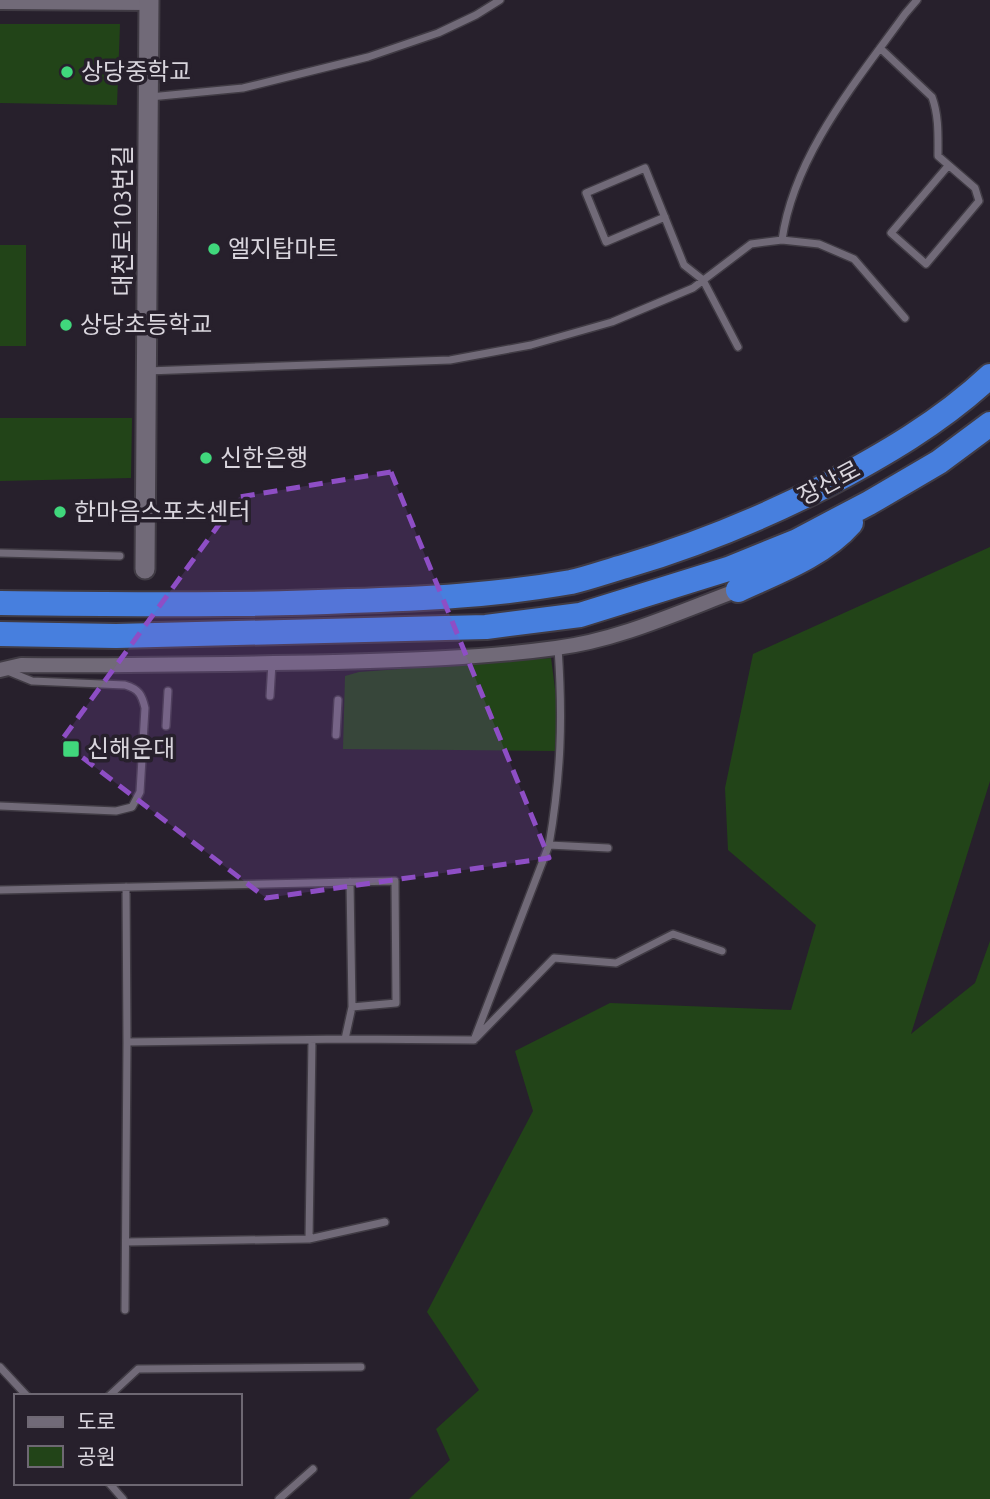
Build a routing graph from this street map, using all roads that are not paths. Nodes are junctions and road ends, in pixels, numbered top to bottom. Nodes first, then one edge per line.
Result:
1 (500, 0) edge
2 (917, 0) edge
3 (0, 2) edge
4 (149, 2) edge
5 (880, 48) junction
6 (149, 97) junction
7 (948, 166) junction
8 (665, 217) junction
9 (782, 240) junction
10 (703, 281) junction
11 (905, 318) dead end
12 (738, 347) dead end
13 (146, 371) junction
14 (990, 376) edge
15 (990, 424) edge
16 (869, 503) junction
17 (0, 553) edge
18 (120, 556) dead end
19 (145, 569) dead end
20 (738, 590) joint
21 (0, 603) edge
22 (0, 634) edge
23 (558, 648) junction
24 (272, 663) junction
25 (2, 670) edge
26 (168, 691) dead end
27 (270, 696) dead end
28 (338, 700) dead end
29 (166, 726) dead end
30 (336, 736) dead end
31 (0, 806) edge
32 (550, 845) junction
33 (608, 848) dead end
34 (350, 882) junction
35 (125, 887) junction
36 (0, 890) edge
37 (722, 951) dead end
38 (352, 1007) junction
39 (345, 1039) junction
40 (312, 1040) junction
41 (474, 1040) junction
42 (127, 1042) junction
43 (386, 1222) dead end
44 (309, 1239) junction
45 (126, 1242) junction
46 (125, 1310) dead end
47 (0, 1367) edge
48 (361, 1367) dead end
49 (25, 1394) edge
50 (111, 1394) edge
51 (313, 1469) dead end
52 (111, 1485) edge
53 (123, 1499) edge
54 (279, 1499) edge

1 - 6 lane
2 - 5 lane
3 - 4 street
4 - 6 street, 대천로103번길
5 - 7 lane
5 - 9 lane
6 - 13 street, 대천로103번길
7 - 7 lane
8 - 8 lane
8 - 10 lane
9 - 10 lane
9 - 11 lane
10 - 12 lane
10 - 13 lane
13 - 19 street, 대천로103번길
14 - 21 highway, 장산로
15 - 16 highway, 장산로
16 - 20 highway
16 - 22 highway, 장산로
17 - 18 lane
20 - 23 street
23 - 24 street
23 - 32 lane
24 - 25 street
24 - 27 lane
25 - 31 lane
26 - 29 lane
28 - 30 lane
32 - 33 lane
32 - 41 lane
34 - 35 lane
34 - 38 lane
34 - 38 lane
35 - 36 lane
35 - 42 lane
37 - 41 lane
38 - 39 lane
39 - 40 lane
39 - 41 lane
40 - 42 lane
40 - 44 lane
42 - 45 lane
43 - 44 lane
44 - 45 lane
45 - 46 lane
47 - 49 lane
48 - 50 lane
51 - 54 lane
52 - 53 lane

